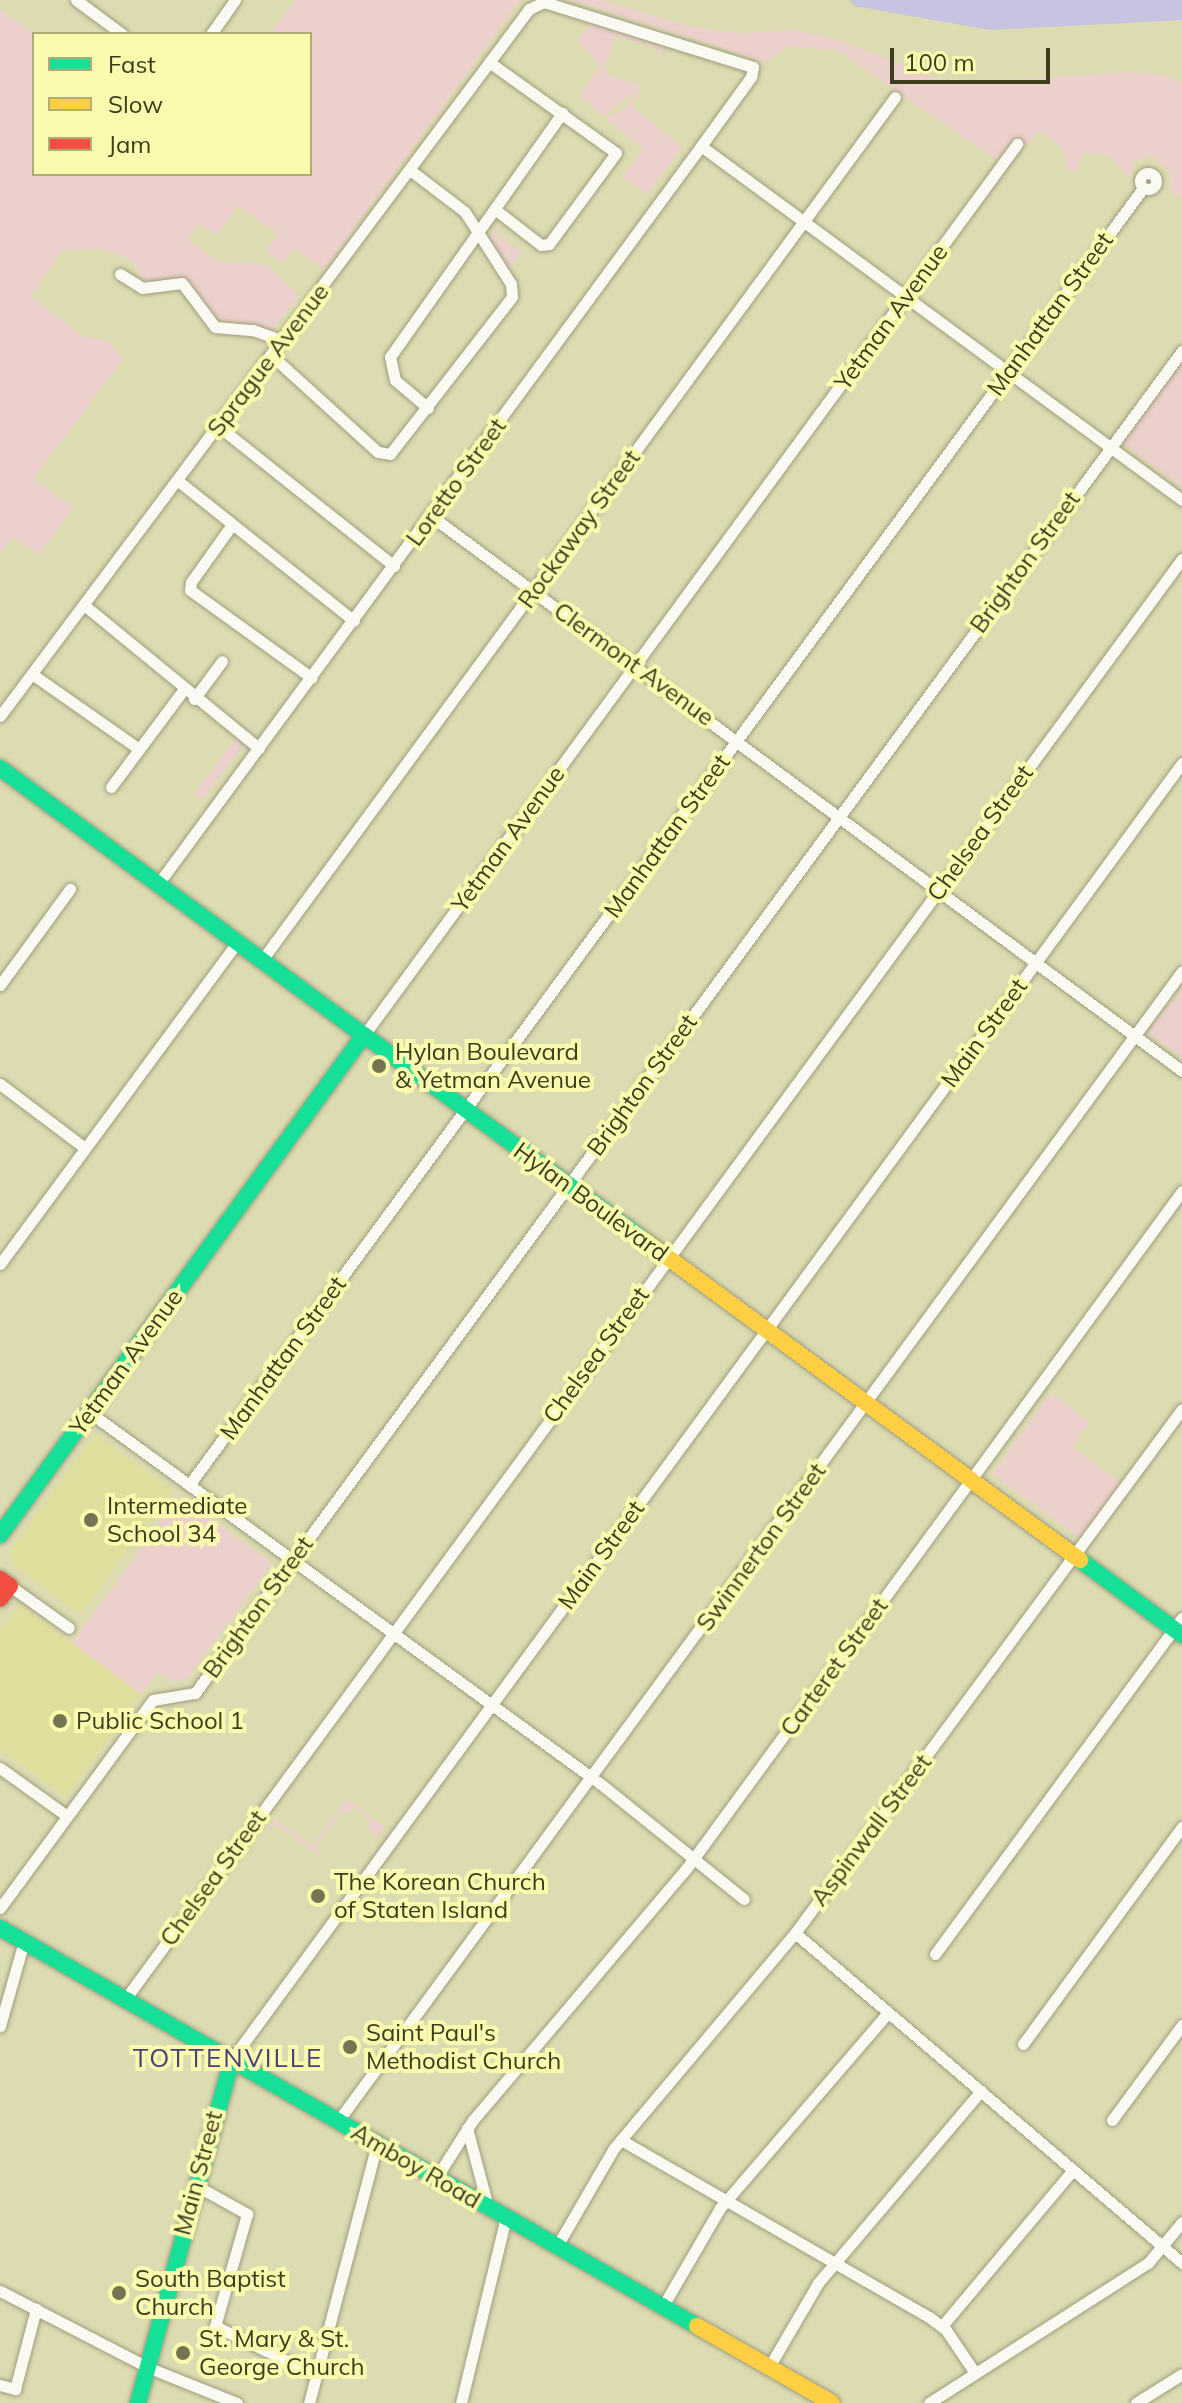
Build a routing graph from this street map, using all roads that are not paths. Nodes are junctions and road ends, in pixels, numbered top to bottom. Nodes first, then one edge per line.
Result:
1 (76, 0) edge
2 (235, 0) edge
3 (119, 32) edge
4 (212, 32) edge
5 (489, 62) junction
6 (751, 77) joint
7 (895, 97) dead end
8 (562, 113) junction
9 (1017, 144) dead end
10 (701, 146) junction
11 (410, 170) junction
12 (1143, 188) dead end
13 (497, 211) junction
14 (804, 222) junction
15 (478, 236) junction
16 (120, 274) dead end
17 (906, 296) junction
18 (283, 341) junction
19 (1182, 351) edge
20 (272, 356) junction
21 (1008, 371) junction
22 (428, 408) junction
23 (218, 426) junction
24 (1110, 446) junction
25 (177, 480) junction
26 (1182, 500) edge
27 (431, 516) junction
28 (231, 526) junction
29 (1182, 559) edge
30 (394, 566) junction
31 (533, 591) junction
32 (84, 605) junction
33 (354, 621) junction
34 (222, 661) dead end
35 (635, 665) junction
36 (32, 674) junction
37 (312, 678) junction
38 (184, 689) junction
39 (194, 699) junction
40 (0, 716) edge
41 (737, 740) junction
42 (259, 748) junction
43 (139, 749) junction
44 (1182, 763) edge
45 (0, 768) edge
46 (111, 787) dead end
47 (839, 815) junction
48 (158, 884) junction
49 (939, 888) junction
50 (70, 889) dead end
51 (237, 942) junction
52 (262, 960) junction
53 (1037, 961) junction
54 (1182, 971) edge
55 (0, 985) edge
56 (364, 1035) junction
57 (1134, 1035) junction
58 (1182, 1071) edge
59 (0, 1084) edge
60 (466, 1110) junction
61 (85, 1148) junction
62 (569, 1185) junction
63 (1182, 1191) edge
64 (668, 1258) junction
65 (0, 1264) edge
66 (766, 1330) junction
67 (866, 1403) junction
68 (1182, 1409) edge
69 (89, 1412) junction
70 (971, 1481) junction
71 (189, 1485) junction
72 (0, 1535) edge
73 (1074, 1556) junction
74 (292, 1560) junction
75 (3, 1588) edge
76 (1179, 1627) edge
77 (69, 1628) dead end
78 (392, 1634) junction
79 (491, 1705) junction
80 (0, 1768) edge
81 (592, 1777) junction
82 (67, 1816) junction
83 (1182, 1827) edge
84 (694, 1856) junction
85 (744, 1899) dead end
86 (0, 1908) edge
87 (0, 1928) edge
88 (795, 1933) junction
89 (24, 1941) junction
90 (935, 1954) dead end
91 (126, 1998) junction
92 (888, 2013) junction
93 (1182, 2025) edge
94 (0, 2026) edge
95 (1023, 2044) dead end
96 (232, 2059) junction
97 (981, 2091) junction
98 (1112, 2120) dead end
99 (338, 2121) junction
100 (467, 2128) junction
101 (621, 2140) junction
102 (377, 2143) junction
103 (1073, 2170) junction
104 (436, 2178) junction
105 (195, 2185) junction
106 (727, 2200) junction
107 (488, 2207) junction
108 (506, 2217) junction
109 (1182, 2222) edge
110 (557, 2246) junction
111 (1164, 2247) junction
112 (835, 2262) junction
113 (1182, 2263) edge
114 (0, 2291) edge
115 (663, 2306) junction
116 (36, 2309) junction
117 (942, 2326) junction
118 (147, 2367) junction
119 (769, 2367) junction
120 (975, 2373) junction
121 (1182, 2374) edge
122 (316, 2375) junction
123 (0, 2385) edge
124 (138, 2403) edge
125 (237, 2403) edge
126 (309, 2403) edge
127 (461, 2403) edge
128 (832, 2403) edge
129 (929, 2403) edge
130 (1137, 2403) edge

1 - 3 street
2 - 4 street
5 - 6 street, Sprague Avenue
5 - 8 street
5 - 11 street, Sprague Avenue
6 - 10 street, Loretto Street
7 - 14 street, Rockaway Street
8 - 13 street
8 - 13 street
9 - 17 street, Yetman Avenue
10 - 14 street
10 - 27 street, Loretto Street
11 - 15 street
11 - 18 street, Sprague Avenue
12 - 21 street, Manhattan Street
13 - 15 street
14 - 17 street
14 - 31 street, Rockaway Street
15 - 22 street
15 - 22 street
16 - 18 street
17 - 21 street
17 - 35 street, Yetman Avenue
18 - 20 street, Sprague Avenue
19 - 24 street, Brighton Street
20 - 22 street
20 - 23 street, Sprague Avenue
21 - 24 street
21 - 41 street, Manhattan Street
23 - 25 street, Sprague Avenue
23 - 30 street
24 - 26 street
24 - 47 street, Brighton Street
25 - 28 street
25 - 32 street, Sprague Avenue
27 - 30 street, Loretto Street
27 - 31 street, Clermont Avenue
28 - 33 street
28 - 37 street
29 - 49 street, Chelsea Street
30 - 33 street, Loretto Street
31 - 35 street, Clermont Avenue
31 - 52 street, Rockaway Street
32 - 36 street, Sprague Avenue
32 - 38 street
33 - 37 street, Loretto Street
34 - 39 street
35 - 41 street, Clermont Avenue
35 - 56 street, Yetman Avenue
36 - 40 street, Sprague Avenue
36 - 43 street
37 - 42 street, Loretto Street
38 - 39 street
38 - 43 street
39 - 42 street
41 - 47 street, Clermont Avenue
41 - 60 street, Manhattan Street
42 - 48 street, Loretto Street
43 - 46 street
44 - 53 street, Main Street
45 - 48 street, Hylan Boulevard
47 - 49 street, Clermont Avenue
47 - 62 street, Brighton Street
48 - 51 street, Hylan Boulevard
49 - 53 street, Clermont Avenue
49 - 64 street, Chelsea Street
50 - 55 street
51 - 52 street, Hylan Boulevard
51 - 61 street
52 - 56 street, Hylan Boulevard
53 - 57 street, Clermont Avenue
53 - 66 street, Main Street
54 - 57 street, Swinnerton Street
56 - 60 street, Hylan Boulevard
56 - 69 street, Yetman Avenue
57 - 58 street, Clermont Avenue
57 - 67 street, Swinnerton Street
59 - 61 street
60 - 62 street, Hylan Boulevard
60 - 71 street, Manhattan Street
61 - 65 street
62 - 64 street, Hylan Boulevard
62 - 74 street, Brighton Street
63 - 70 street, Carteret Street
64 - 66 street, Hylan Boulevard
64 - 78 street, Chelsea Street
66 - 67 street, Hylan Boulevard
66 - 79 street, Main Street
67 - 70 street, Hylan Boulevard
67 - 81 street, Swinnerton Street
68 - 73 street, Aspinwall Street
69 - 71 street
69 - 72 street, Yetman Avenue
70 - 73 street, Hylan Boulevard
70 - 84 street, Carteret Street
71 - 74 street
73 - 76 street, Hylan Boulevard
73 - 88 street, Aspinwall Street
74 - 78 street
74 - 82 street, Brighton Street
75 - 77 street
76 - 90 street
78 - 79 street
78 - 91 street, Chelsea Street
79 - 81 street
79 - 96 street, Main Street
80 - 82 street
81 - 84 street
81 - 99 street, Swinnerton Street
82 - 86 street, Brighton Street
83 - 95 street
84 - 85 street
84 - 100 street, Carteret Street
87 - 89 street, Amboy Road
88 - 92 street
88 - 101 street, Aspinwall Street
89 - 91 street, Amboy Road
89 - 94 street
91 - 96 street, Amboy Road
92 - 97 street
92 - 106 street
93 - 98 street
96 - 99 street, Amboy Road
96 - 105 street, Main Street
97 - 103 street
97 - 112 street
99 - 102 street, Amboy Road
100 - 104 street, Carteret Street
100 - 107 street
101 - 106 street
101 - 110 street, Aspinwall Street
102 - 104 street, Amboy Road
102 - 122 street
103 - 111 street
103 - 117 street
104 - 107 street, Amboy Road
105 - 118 street, Main Street
105 - 122 street
106 - 112 street
106 - 115 street
107 - 108 street, Amboy Road
108 - 110 street, Amboy Road
108 - 127 street
109 - 111 street
110 - 115 street, Amboy Road
111 - 113 street
111 - 120 street
112 - 117 street
112 - 119 street
114 - 116 street
115 - 119 street, Amboy Road
116 - 118 street
116 - 123 street
117 - 120 street
118 - 124 street, Main Street
118 - 125 street
119 - 128 street, Amboy Road
120 - 129 street
121 - 130 street
122 - 126 street

